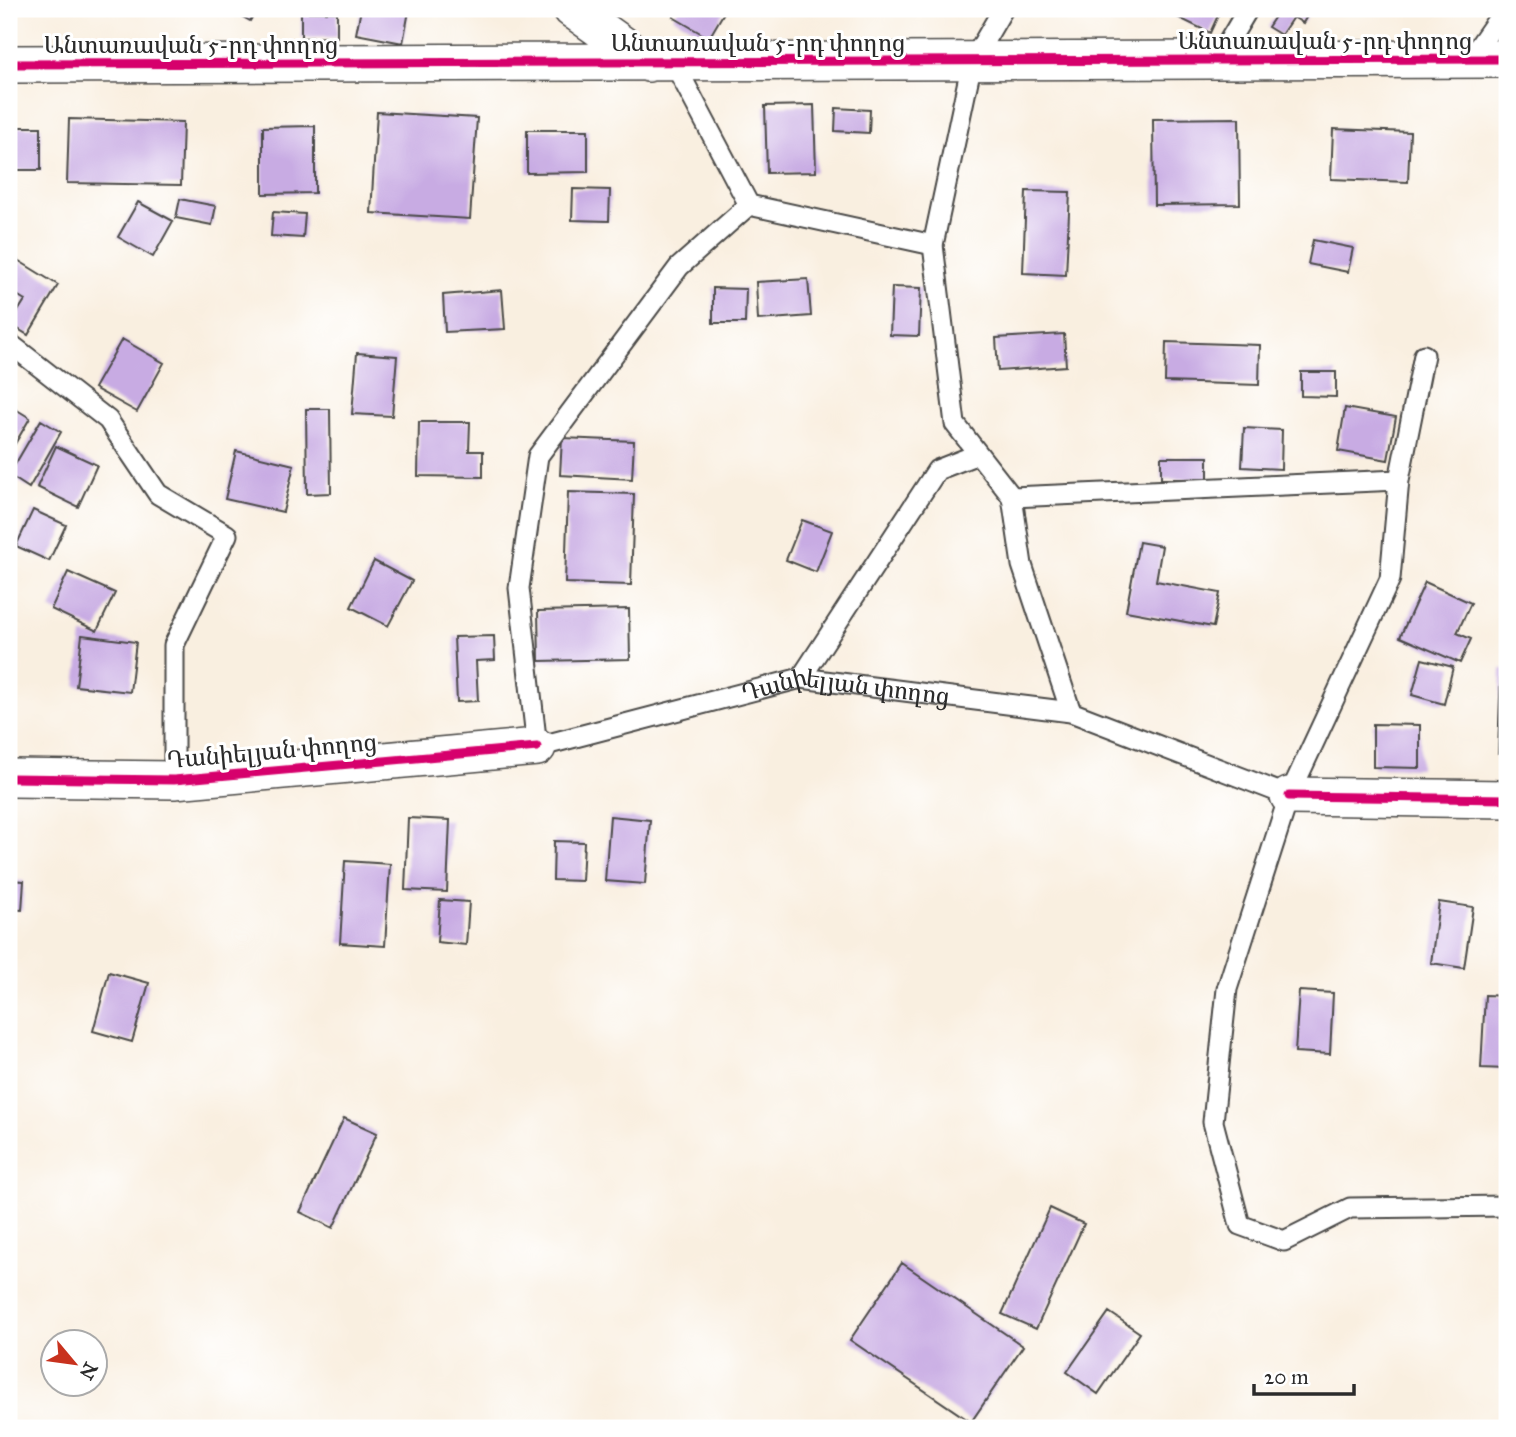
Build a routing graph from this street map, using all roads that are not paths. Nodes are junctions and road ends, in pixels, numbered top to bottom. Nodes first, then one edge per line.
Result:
1 (1003, 9) edge
2 (1248, 9) edge
3 (1505, 9) edge
4 (589, 14) edge
5 (1470, 59) junction
6 (1507, 59) edge
7 (1217, 61) junction
8 (972, 62) junction
9 (661, 63) junction
10 (9, 64) edge
11 (749, 205) junction
12 (933, 245) junction
13 (9, 343) edge
14 (1424, 355) dead end
15 (978, 454) junction
16 (1399, 480) junction
17 (1012, 497) junction
18 (802, 678) junction
19 (1071, 712) junction
20 (537, 747) junction
21 (9, 778) edge
22 (174, 780) junction
23 (1289, 796) junction
24 (1507, 799) edge
25 (1507, 1206) edge

1 - 8 lane
2 - 7 lane
3 - 5 lane
4 - 9 street
5 - 6 street, Անտառավան 5-րդ փողոց
5 - 7 street, Անտառավան 5-րդ փողոց
7 - 8 street, Անտառավան 5-րդ փողոց
8 - 9 street, Անտառավան 5-րդ փողոց
8 - 12 lane
9 - 10 street, Անտառավան 5-րդ փողոց
9 - 11 lane
11 - 12 lane
11 - 20 lane
12 - 15 lane
13 - 22 lane
14 - 16 lane
15 - 17 lane
15 - 18 lane
16 - 17 lane
16 - 23 lane
17 - 19 lane
18 - 19 lane, Դանիելյան փողոց
18 - 20 lane, Դանիելյան փողոց
19 - 23 lane, Դանիելյան փողոց
20 - 22 street, Դանիելյան փողոց
21 - 22 street, Դանիելյան փողոց
23 - 24 street, Դանիելյան փողոց
23 - 25 lane

